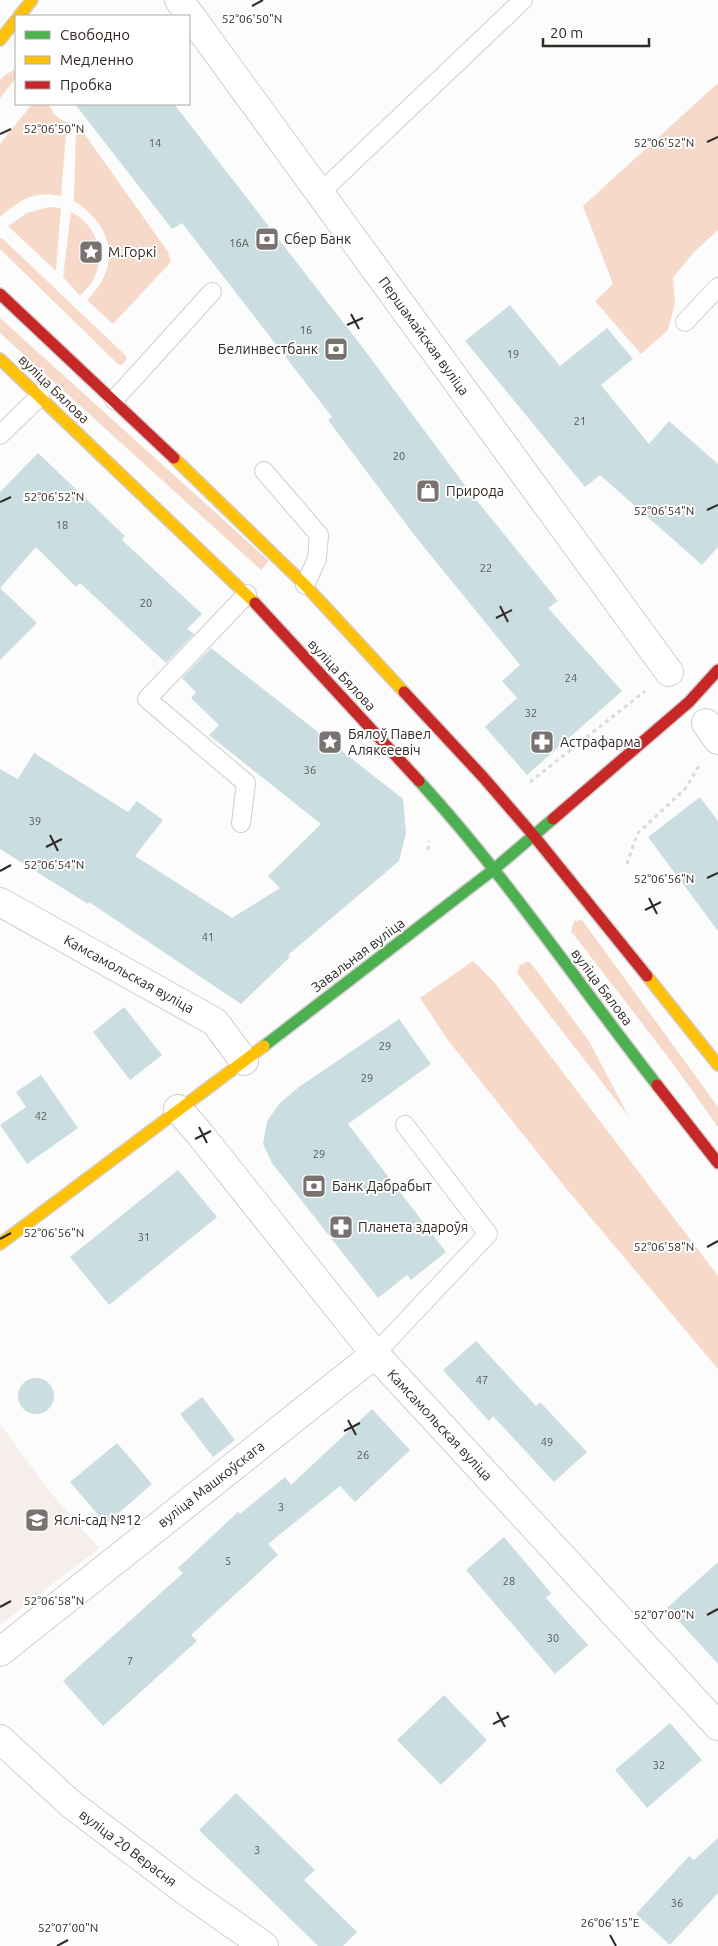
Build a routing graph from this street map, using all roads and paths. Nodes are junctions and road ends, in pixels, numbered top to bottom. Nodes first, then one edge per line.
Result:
1 (32, 0) edge
2 (179, 0) edge
3 (523, 0) edge
4 (20, 15) edge
5 (190, 15) edge
6 (190, 15) edge
7 (15, 21) edge
8 (0, 40) edge
9 (320, 193) junction
10 (718, 287) edge
11 (212, 292) dead end
12 (0, 294) edge
13 (685, 322) dead end
14 (0, 359) edge
15 (40, 396) junction
16 (114, 400) junction
17 (0, 435) edge
18 (264, 471) dead end
19 (305, 585) junction
20 (247, 594) junction
21 (718, 670) edge
22 (669, 672) joint
23 (713, 733) edge
24 (526, 785) dead end
25 (241, 823) dead end
26 (534, 836) junction
27 (627, 864) dead end
28 (493, 870) junction
29 (0, 902) edge
30 (244, 1061) junction
31 (718, 1065) edge
32 (178, 1109) junction
33 (405, 1125) dead end
34 (718, 1163) edge
35 (0, 1244) edge
36 (375, 1354) junction
37 (0, 1652) edge
38 (718, 1726) edge
39 (0, 1739) edge
40 (264, 1946) edge

1 - 4 main road
2 - 5 street, Першамайская вуліца
3 - 9 lane
6 - 9 street, Першамайская вуліца
7 - 8 main road
9 - 22 street, Першамайская вуліца
10 - 13 lane
11 - 16 lane
12 - 16 main road
14 - 15 main road, вуліца Бялова
15 - 17 lane
15 - 20 main road, вуліца Бялова
16 - 19 main road
18 - 19 lane
19 - 26 main road
20 - 25 lane
20 - 28 main road, вуліца Бялова
21 - 26 main road, Завальная вуліца
22 - 24 path
23 - 27 path
26 - 28 main road, Завальная вуліца
26 - 31 main road
28 - 30 main road, Завальная вуліца
28 - 34 main road, вуліца Бялова
29 - 30 street, Камсамольская вуліца
30 - 32 main road, Завальная вуліца
32 - 35 main road, Завальная вуліца
32 - 36 street, Камсамольская вуліца
33 - 36 lane
36 - 37 street, вуліца Машкоўскага
36 - 38 street, Камсамольская вуліца
39 - 40 street, вуліца 20 Верасня

